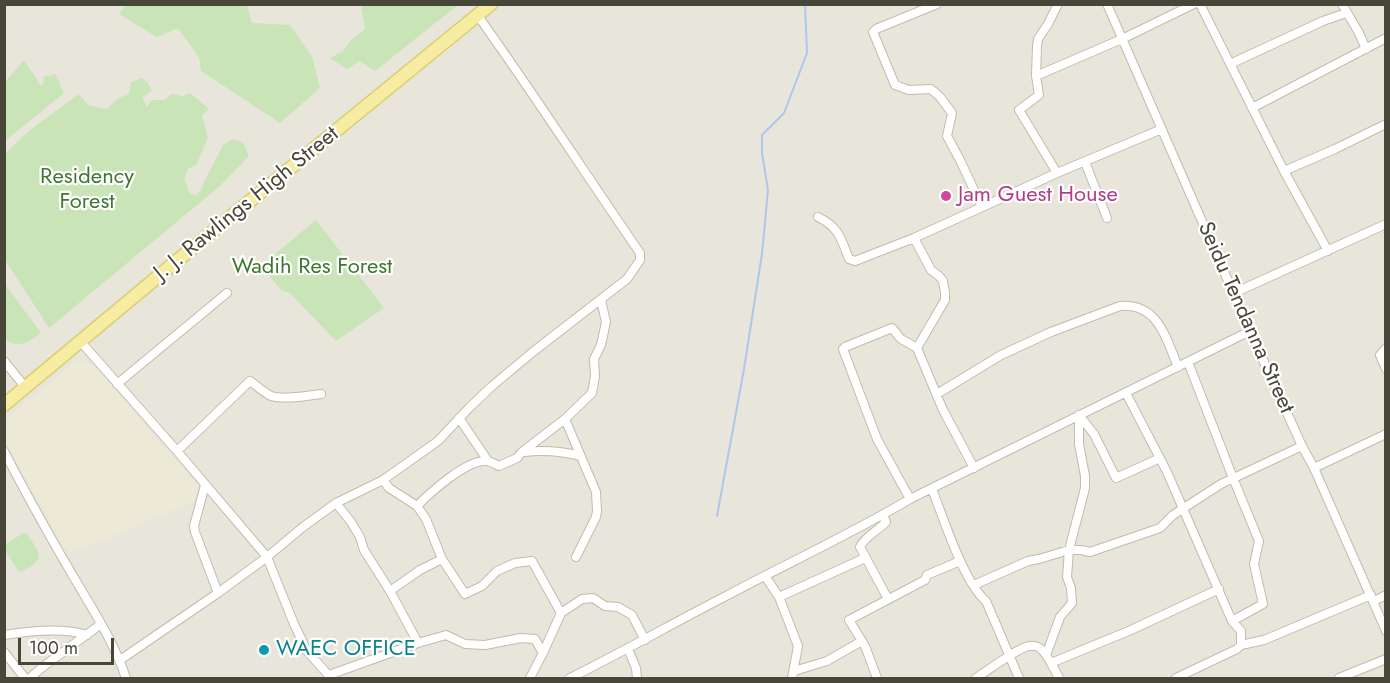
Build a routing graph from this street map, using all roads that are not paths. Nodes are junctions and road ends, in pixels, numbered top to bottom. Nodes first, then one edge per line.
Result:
1 (491, 4) edge
2 (937, 4) edge
3 (1058, 4) edge
4 (1107, 4) edge
5 (1194, 4) edge
6 (1200, 4) edge
7 (1342, 4) edge
8 (1346, 13) junction
9 (478, 15) junction
10 (1386, 38) edge
11 (1122, 39) junction
12 (1366, 49) junction
13 (1230, 63) junction
14 (1036, 76) junction
15 (1252, 108) junction
16 (1386, 124) edge
17 (1162, 129) junction
18 (1085, 162) junction
19 (1284, 171) junction
20 (1057, 173) junction
21 (982, 207) junction
22 (819, 217) dead end
23 (1107, 218) dead end
24 (1386, 224) edge
25 (914, 238) junction
26 (1328, 251) junction
27 (1234, 292) junction
28 (227, 293) dead end
29 (601, 300) junction
30 (1250, 331) junction
31 (81, 342) junction
32 (917, 348) junction
33 (1386, 348) edge
34 (4, 361) edge
35 (1188, 362) junction
36 (1178, 367) junction
37 (1386, 369) edge
38 (117, 384) junction
39 (26, 387) junction
40 (1126, 393) junction
41 (321, 394) dead end
42 (937, 394) junction
43 (4, 405) edge
44 (1079, 415) junction
45 (459, 418) junction
46 (566, 419) junction
47 (1386, 434) edge
48 (1302, 446) junction
49 (177, 451) junction
50 (4, 452) edge
51 (522, 452) junction
52 (580, 456) junction
53 (1160, 458) junction
54 (488, 461) junction
55 (974, 468) junction
56 (1314, 468) junction
57 (1233, 478) junction
58 (383, 480) junction
59 (205, 485) junction
60 (932, 489) junction
61 (910, 499) junction
62 (336, 504) junction
63 (417, 506) junction
64 (1183, 510) junction
65 (883, 515) junction
66 (1069, 550) junction
67 (267, 557) junction
68 (576, 557) dead end
69 (865, 558) junction
70 (442, 560) junction
71 (960, 561) junction
72 (765, 576) junction
73 (974, 585) junction
74 (1219, 589) junction
75 (390, 591) junction
76 (218, 593) junction
77 (1386, 595) edge
78 (779, 597) junction
79 (1372, 598) junction
80 (888, 600) junction
81 (561, 613) junction
82 (1232, 621) junction
83 (101, 624) junction
84 (1386, 631) edge
85 (4, 635) edge
86 (87, 635) junction
87 (645, 640) junction
88 (862, 641) junction
89 (418, 643) junction
90 (1241, 645) junction
91 (628, 649) junction
92 (4, 652) edge
93 (543, 653) junction
94 (1046, 655) junction
95 (1009, 656) junction
96 (1386, 658) edge
97 (120, 660) junction
98 (1051, 663) junction
99 (793, 675) edge
100 (330, 677) edge
101 (25, 678) edge
102 (30, 678) edge
103 (126, 678) edge
104 (530, 678) edge
105 (570, 678) edge
106 (637, 678) edge
107 (878, 678) edge
108 (976, 678) edge
109 (1019, 678) edge
110 (1059, 678) edge
111 (1176, 678) edge
112 (1340, 678) edge

1 - 9 main road, J. J. Rawlings High Street
2 - 21 street
3 - 14 street
4 - 11 street, Seidu Tendanna Street
5 - 11 street
6 - 13 street
7 - 8 street
8 - 12 street
8 - 13 street
9 - 29 street
9 - 31 main road, J. J. Rawlings High Street
10 - 12 street
11 - 14 street
11 - 17 street, Seidu Tendanna Street
12 - 15 street
13 - 15 street
14 - 20 street
15 - 19 street
16 - 19 street
17 - 18 street
17 - 27 street, Seidu Tendanna Street
18 - 20 street
18 - 23 street
19 - 26 street
20 - 21 street
21 - 25 street
22 - 25 street
24 - 26 street
25 - 32 street
26 - 27 street
27 - 30 street, Seidu Tendanna Street
28 - 38 street
29 - 45 street
29 - 46 street
30 - 35 street
30 - 48 street, Seidu Tendanna Street
31 - 38 street
31 - 39 main road, J. J. Rawlings High Street
32 - 42 street
32 - 61 street
33 - 37 street
34 - 39 street
35 - 36 street
35 - 57 street
36 - 40 street
36 - 42 street
38 - 49 street
39 - 43 main road, J. J. Rawlings High Street
40 - 44 street
40 - 53 street
41 - 49 street
42 - 55 street
44 - 53 street
44 - 55 street
44 - 66 street
45 - 54 street
45 - 58 street
46 - 51 street
46 - 52 street
47 - 56 street
48 - 56 street, Seidu Tendanna Street
48 - 57 street
49 - 59 street
50 - 83 street
51 - 52 street
51 - 54 street
52 - 68 street
53 - 64 street
54 - 63 street
55 - 60 street
56 - 79 street, Seidu Tendanna Street
57 - 64 street
57 - 82 street
58 - 62 street
58 - 63 street
59 - 67 street
59 - 76 street
60 - 61 street
60 - 71 street
61 - 65 street
62 - 67 street
62 - 75 street
63 - 70 street
64 - 66 street
64 - 74 street
65 - 69 street
65 - 72 street
66 - 73 street
66 - 94 street
67 - 76 street
67 - 100 street
69 - 78 street
69 - 80 street
70 - 75 street
70 - 81 street
71 - 73 street
71 - 80 street
72 - 78 street
72 - 87 street
73 - 95 street
74 - 82 street
74 - 98 street
75 - 89 street
76 - 97 street
77 - 79 street
78 - 99 street
79 - 84 street, Seidu Tendanna Street
79 - 90 street
80 - 88 street
81 - 87 street
81 - 93 street
82 - 90 street
83 - 86 street
83 - 97 street
85 - 86 street
86 - 102 street
87 - 91 street
88 - 99 street
88 - 107 street
89 - 93 street
89 - 100 street
90 - 111 street
91 - 105 street
91 - 106 street
92 - 101 street
93 - 104 street
94 - 95 street
94 - 98 street
95 - 108 street
95 - 109 street
96 - 112 street
97 - 103 street
98 - 110 street

